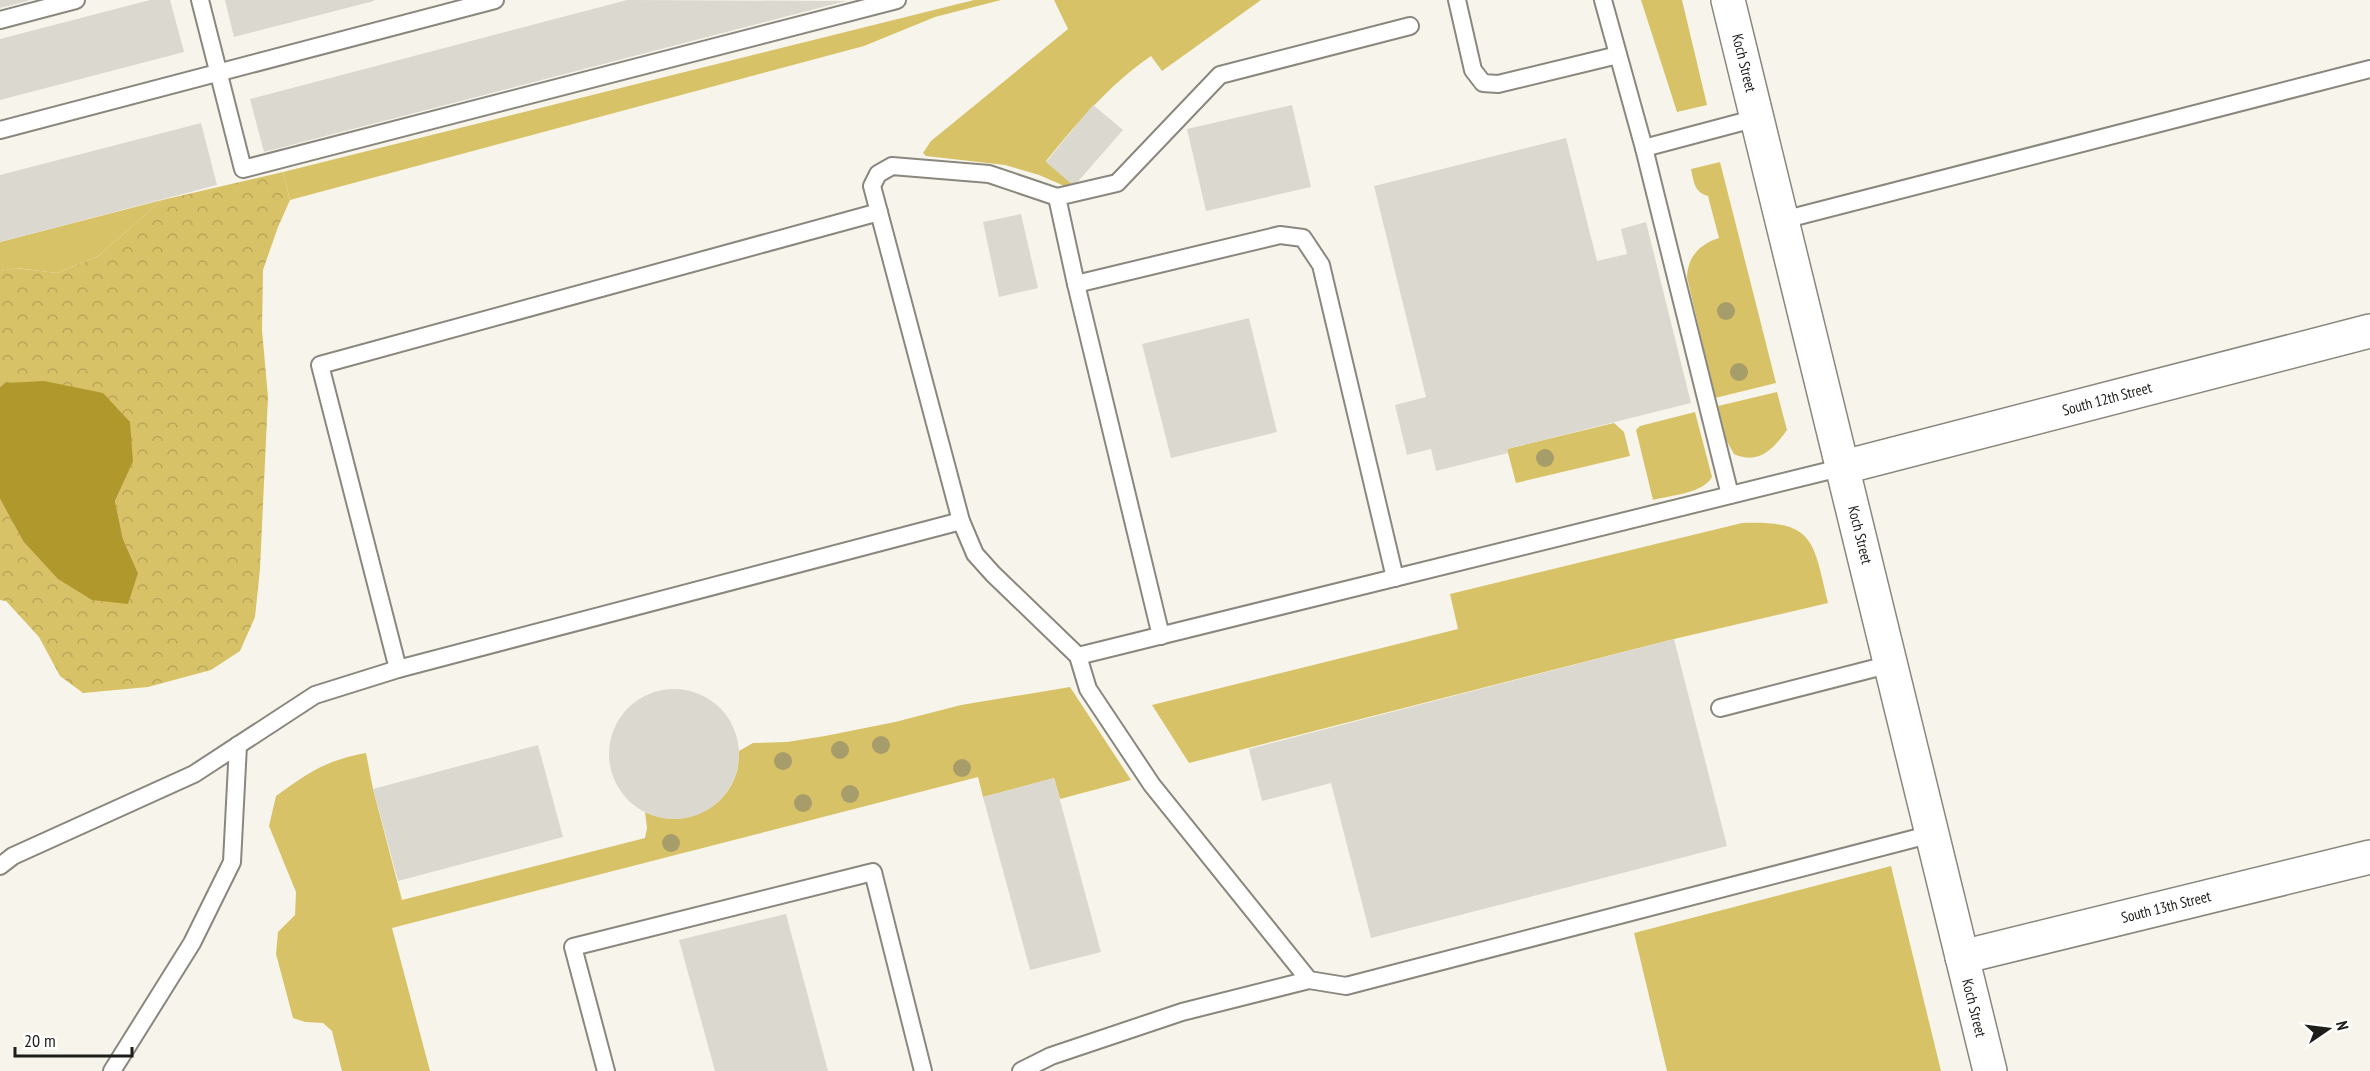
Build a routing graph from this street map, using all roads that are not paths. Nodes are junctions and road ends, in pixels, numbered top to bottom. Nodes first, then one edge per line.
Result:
1 (76, 0) edge
2 (200, 0) edge
3 (495, 0) edge
4 (897, 0) edge
5 (1457, 0) edge
6 (1603, 0) edge
7 (1728, 0) edge
8 (0, 20) edge
9 (1410, 26) dead end
10 (1618, 55) junction
11 (2370, 69) edge
12 (219, 73) junction
13 (1757, 118) junction
14 (0, 130) edge
15 (1644, 148) junction
16 (1057, 197) junction
17 (879, 212) junction
18 (1783, 220) junction
19 (1076, 284) junction
20 (2370, 331) edge
21 (1844, 467) junction
22 (1730, 495) junction
23 (961, 521) junction
24 (1395, 578) junction
25 (1161, 636) junction
26 (1078, 656) junction
27 (1892, 664) junction
28 (398, 669) junction
29 (1720, 708) dead end
30 (237, 745) junction
31 (1932, 834) junction
32 (2370, 857) edge
33 (0, 866) edge
34 (1962, 957) junction
35 (1310, 980) junction
36 (112, 1071) edge
37 (606, 1071) edge
38 (923, 1071) edge
39 (1021, 1071) edge
40 (1990, 1071) edge

1 - 8 lane
2 - 12 lane
3 - 12 lane
4 - 12 lane
5 - 10 lane
6 - 10 lane
7 - 13 street, Koch Street
9 - 16 lane
10 - 15 lane
11 - 18 lane
12 - 14 lane
13 - 15 lane
13 - 18 street, Koch Street
15 - 22 lane
16 - 17 lane
16 - 19 lane
17 - 23 lane
17 - 28 lane
18 - 21 street, Koch Street
19 - 24 lane
19 - 25 lane
20 - 21 street, South 12th Street
21 - 22 lane
21 - 27 street, Koch Street
22 - 24 lane
23 - 26 lane
23 - 28 lane
24 - 25 lane
25 - 26 lane
26 - 35 lane
27 - 29 lane
27 - 31 street, Koch Street
28 - 30 lane
30 - 33 lane
30 - 36 lane
31 - 34 street, Koch Street
31 - 35 lane
32 - 34 street, South 13th Street
34 - 40 street, Koch Street
35 - 39 lane
37 - 38 lane

